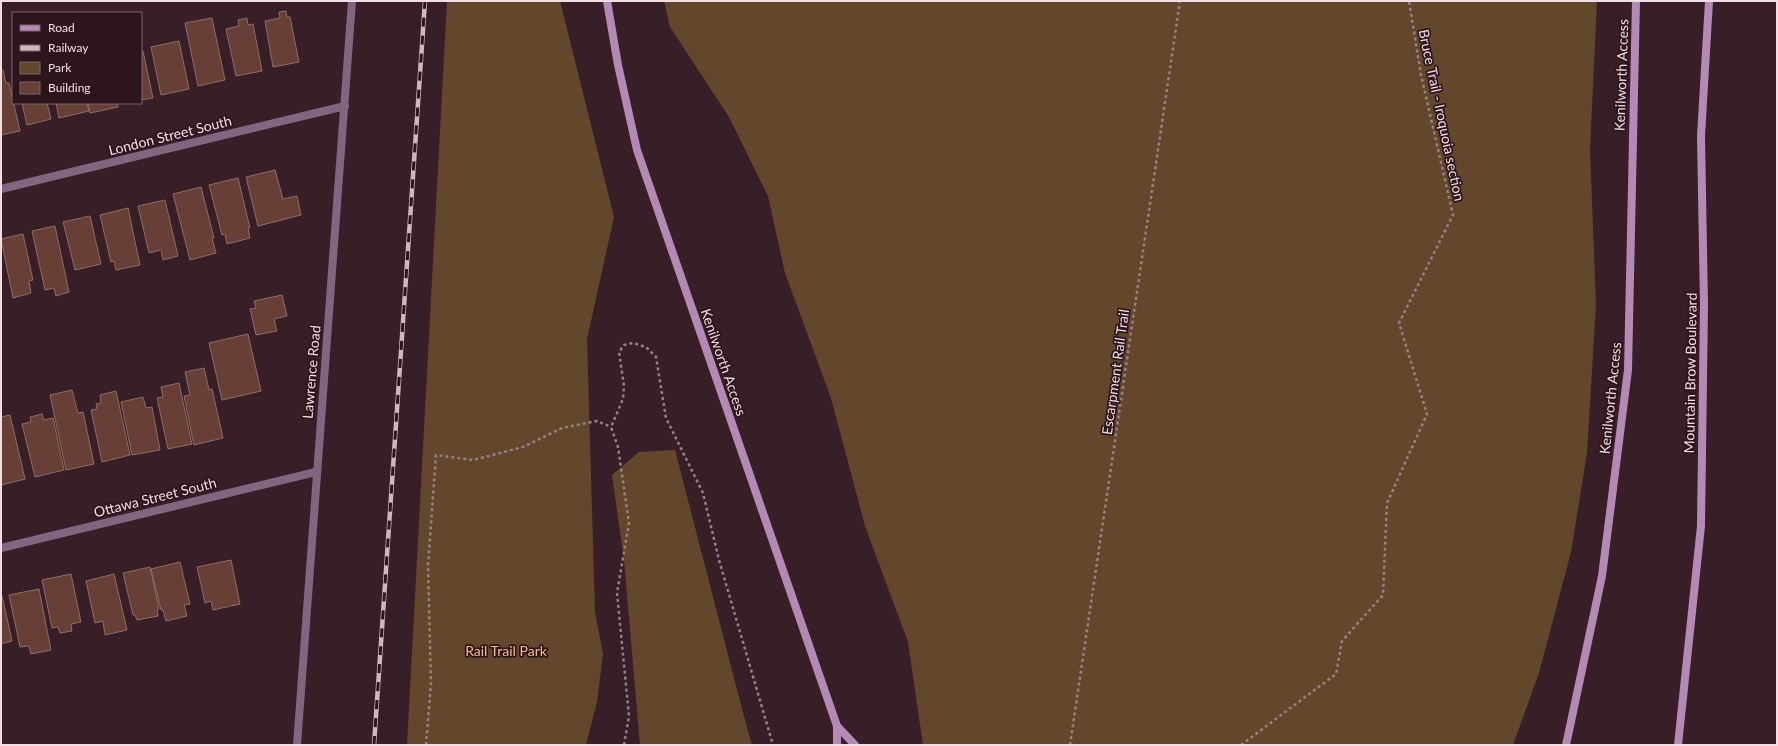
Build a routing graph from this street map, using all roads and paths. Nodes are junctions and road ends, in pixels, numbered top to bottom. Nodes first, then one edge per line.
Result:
1 (352, 1) edge
2 (607, 1) edge
3 (1180, 1) edge
4 (1409, 1) edge
5 (1636, 1) edge
6 (1709, 1) edge
7 (345, 106) junction
8 (1, 190) edge
9 (611, 427) junction
10 (316, 472) junction
11 (1, 548) edge
12 (837, 726) junction
13 (297, 745) edge
14 (426, 745) edge
15 (624, 745) edge
16 (773, 745) edge
17 (837, 745) edge
18 (854, 745) edge
19 (1070, 745) edge
20 (1241, 745) edge
21 (1566, 745) edge
22 (1678, 745) edge

1 - 7 street, Lawrence Road
2 - 12 main road, Kenilworth Access
3 - 19 path, Escarpment Rail Trail
4 - 20 path, Bruce Trail - Iroquoia section
5 - 21 main road, Kenilworth Access
6 - 22 main road, Mountain Brow Boulevard
7 - 8 street, London Street South
7 - 10 street, Lawrence Road
9 - 14 path
9 - 15 path
9 - 16 path
10 - 11 street, Ottawa Street South
10 - 13 street, Lawrence Road
12 - 17 main road, Kenilworth Access
12 - 18 main road, Kenilworth Access

